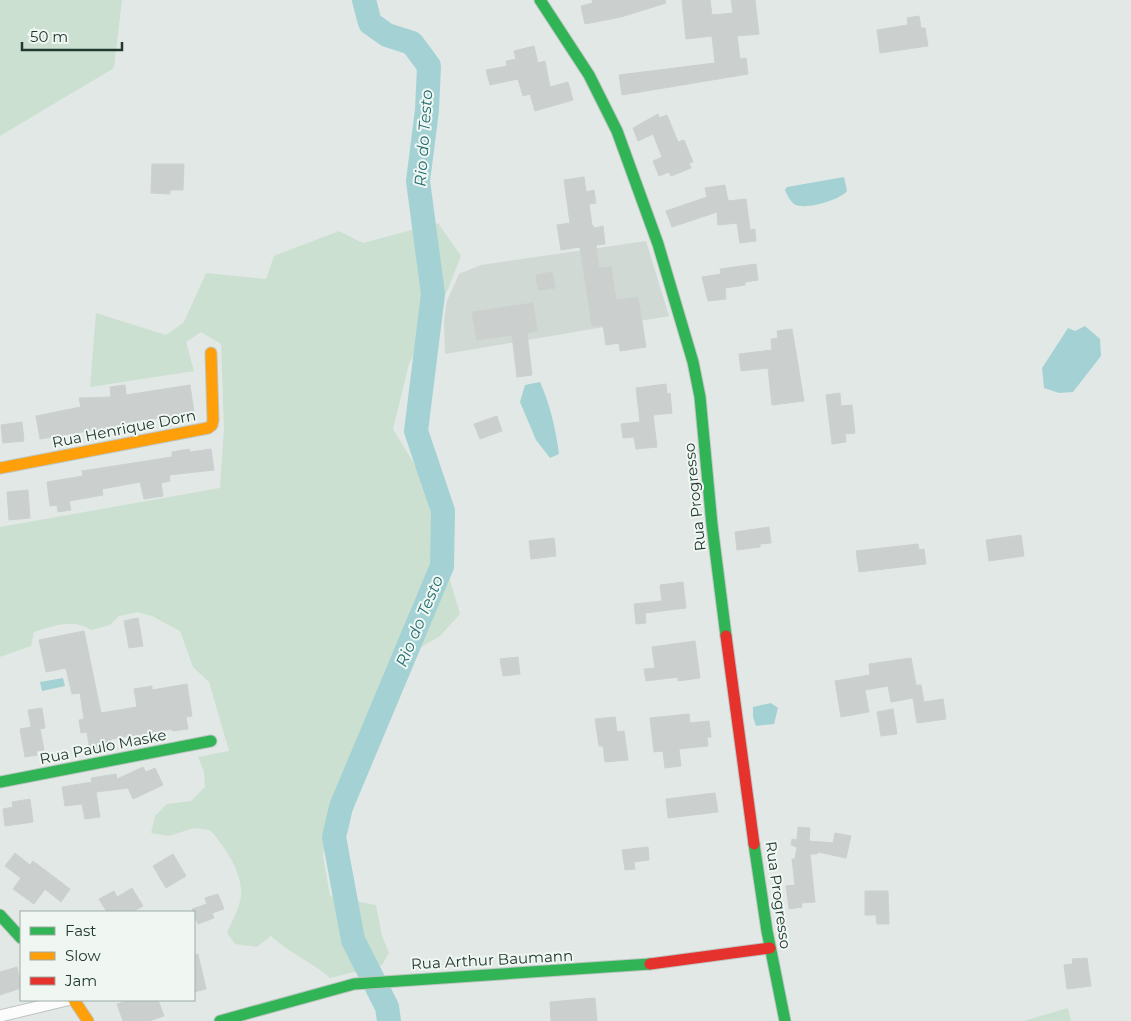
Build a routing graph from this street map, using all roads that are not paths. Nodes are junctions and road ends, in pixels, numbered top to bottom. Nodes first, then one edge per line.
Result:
1 (540, 0) edge
2 (211, 353) dead end
3 (0, 468) edge
4 (211, 742) dead end
5 (0, 782) edge
6 (0, 915) edge
7 (20, 937) edge
8 (770, 948) junction
9 (63, 1001) edge
10 (75, 1001) edge
11 (0, 1016) edge
12 (88, 1021) edge
13 (220, 1021) edge
14 (785, 1021) edge

1 - 8 street, Rua Progresso
2 - 3 street, Rua Henrique Dorn
4 - 5 street, Rua Paulo Maske
6 - 7 street
8 - 13 street, Rua Arthur Baumann
8 - 14 street, Rua Progresso
9 - 11 street
10 - 12 street

